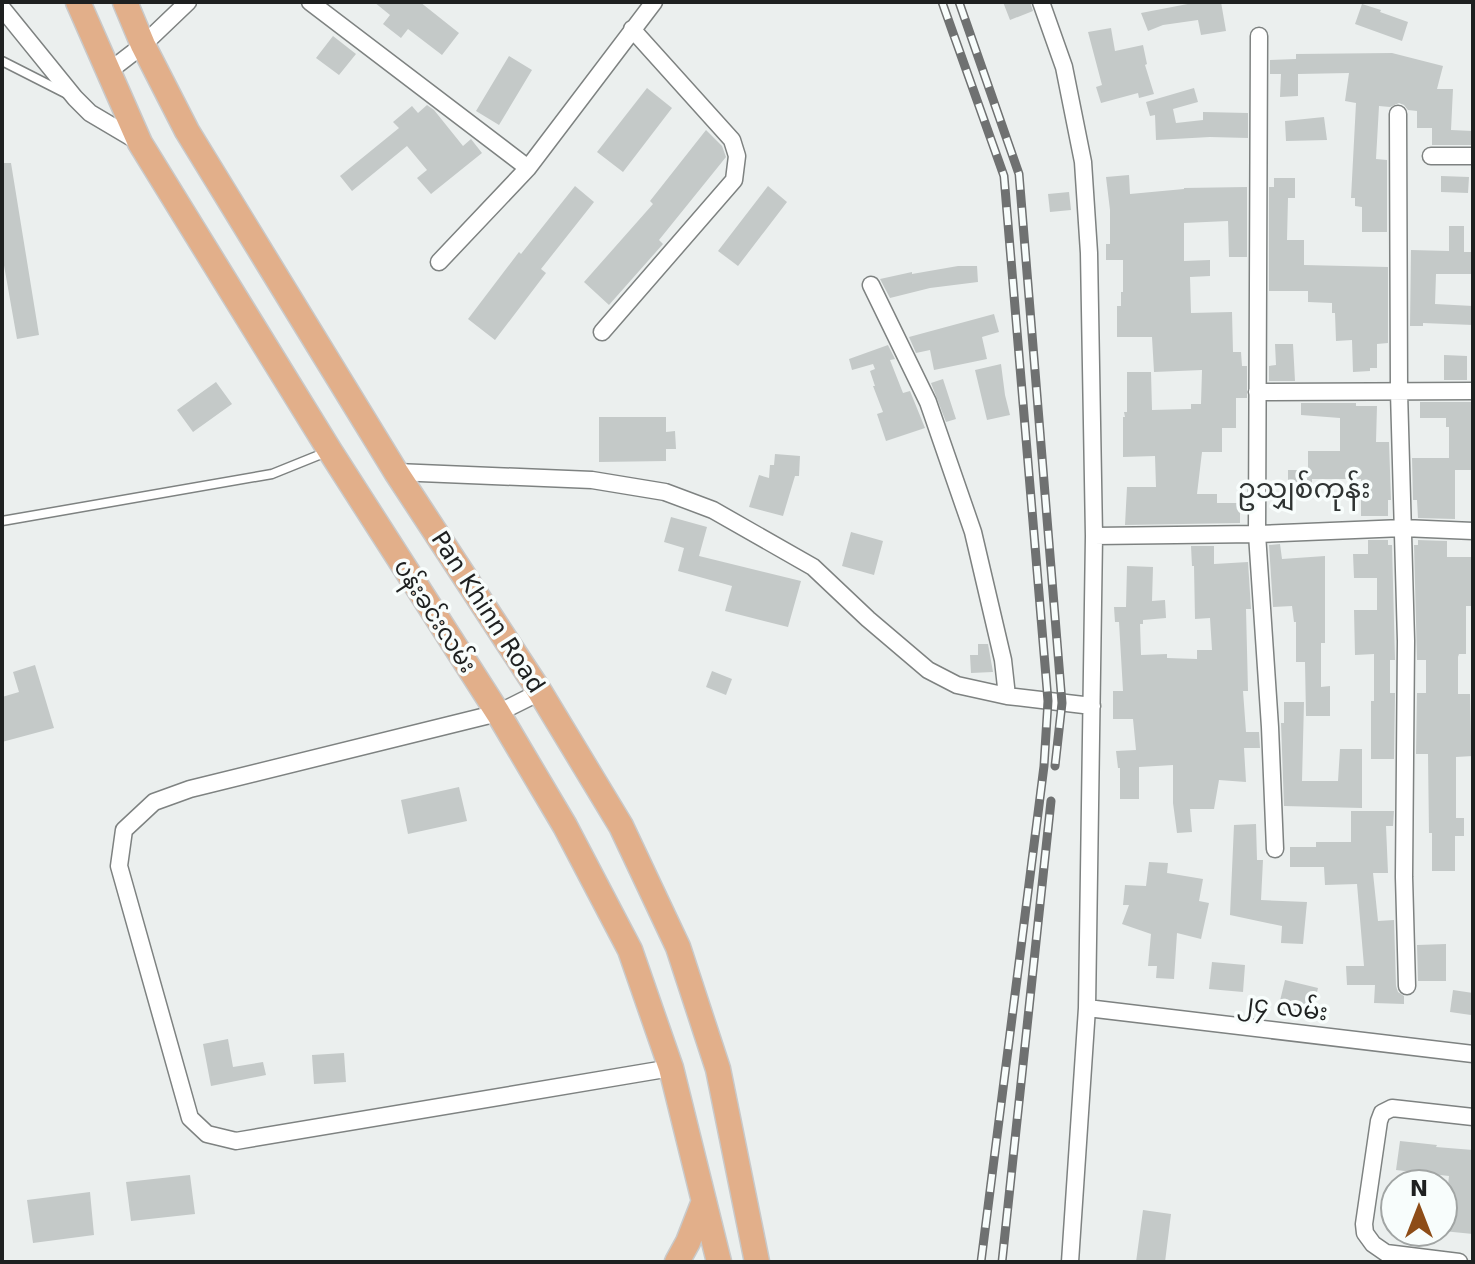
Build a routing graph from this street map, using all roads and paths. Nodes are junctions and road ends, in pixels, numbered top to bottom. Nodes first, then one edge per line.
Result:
1 (78, 2) edge
2 (125, 2) edge
3 (188, 2) edge
4 (310, 2) edge
5 (654, 2) edge
6 (1041, 2) edge
7 (2, 8) edge
8 (632, 29) junction
9 (1259, 36) dead end
10 (143, 45) junction
11 (2, 61) edge
12 (108, 72) junction
13 (75, 98) junction
14 (1398, 114) dead end
15 (140, 143) junction
16 (1431, 156) dead end
17 (1473, 156) edge
18 (528, 168) junction
19 (439, 262) dead end
20 (871, 285) dead end
21 (602, 332) dead end
22 (1473, 391) edge
23 (1257, 392) junction
24 (1399, 392) junction
25 (330, 451) junction
26 (396, 472) junction
27 (2, 521) edge
28 (1403, 528) junction
29 (1473, 531) edge
30 (1257, 534) junction
31 (1094, 536) junction
32 (540, 692) junction
33 (1007, 696) junction
34 (1092, 706) junction
35 (498, 713) junction
36 (1275, 849) dead end
37 (1407, 986) dead end
38 (1087, 1008) junction
39 (1473, 1054) edge
40 (671, 1068) junction
41 (1473, 1117) edge
42 (743, 1199) junction
43 (704, 1201) junction
44 (677, 1262) edge
45 (719, 1262) edge
46 (757, 1262) edge
47 (773, 1262) edge
48 (1070, 1262) edge
49 (1459, 1262) edge

1 - 12 main road, ပန်းခင်းလမ်း
2 - 10 main road, Pan Khinn Road
3 - 10 street
4 - 18 street
5 - 8 street
6 - 31 street
7 - 13 street
8 - 18 street
8 - 21 street
9 - 23 street
10 - 12 street
10 - 26 main road, Pan Khinn Road
11 - 13 lane
12 - 15 main road, ပန်းခင်းလမ်း
13 - 15 street
14 - 24 street
15 - 25 main road, ပန်းခင်းလမ်း
16 - 17 street
18 - 19 street
20 - 33 street
22 - 24 street
23 - 24 street
23 - 30 street
24 - 28 street
25 - 27 lane
25 - 35 main road, ပန်းခင်းလမ်း
26 - 32 main road, Pan Khinn Road
26 - 33 street
28 - 29 street
28 - 30 street
28 - 37 street
30 - 31 street
30 - 36 street
31 - 34 street
32 - 35 street
32 - 42 main road, Pan Khinn Road
33 - 34 street
34 - 38 street
35 - 40 main road, ပန်းခင်းလမ်း
35 - 40 street
38 - 39 street, ၂၄ လမ်း
38 - 48 street
40 - 43 main road, ပန်းခင်းလမ်း
41 - 49 street
42 - 46 main road, Pan Khinn Road
42 - 47 main road
43 - 44 main road
43 - 45 main road, ပန်းခင်းလမ်း

